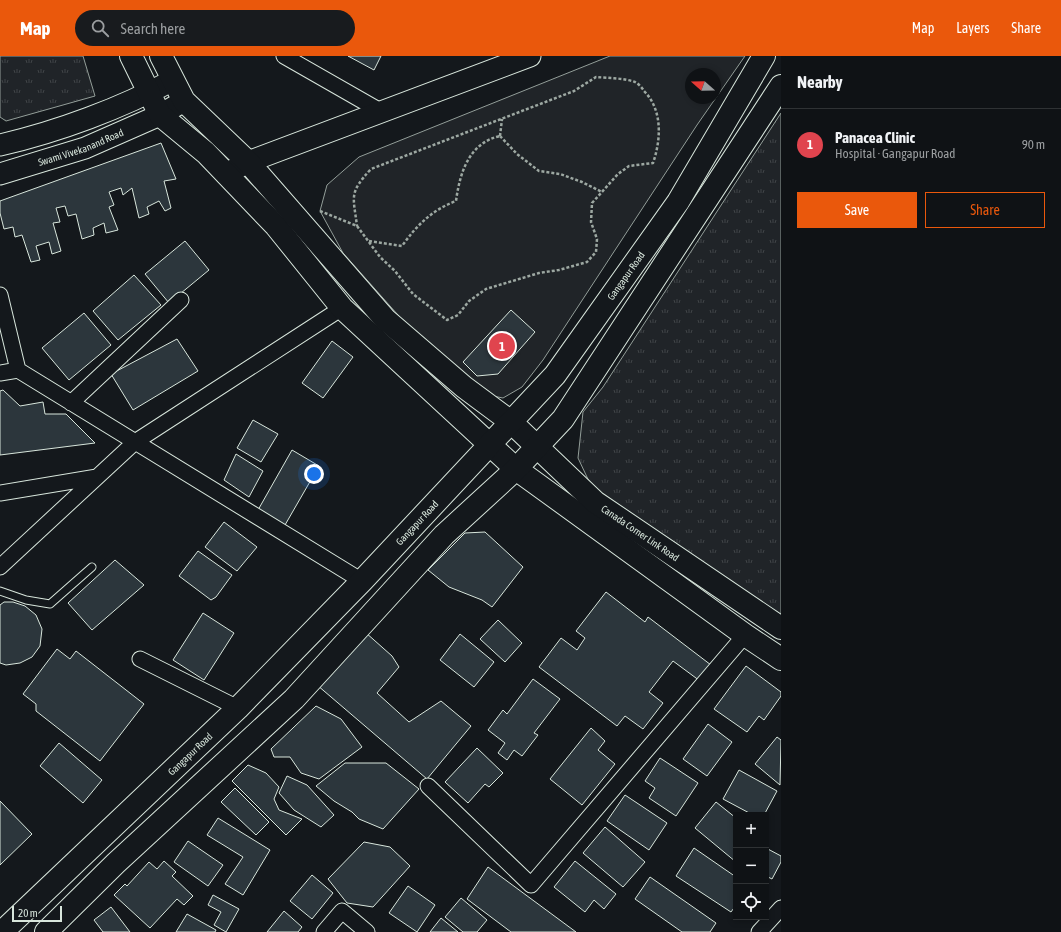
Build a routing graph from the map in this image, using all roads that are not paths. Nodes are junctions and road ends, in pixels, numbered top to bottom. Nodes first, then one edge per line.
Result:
1 (131, 56) edge
2 (161, 56) edge
3 (284, 56) edge
4 (530, 56) edge
5 (764, 56) edge
6 (173, 80) junction
7 (781, 86) edge
8 (148, 93) junction
9 (184, 101) junction
10 (382, 112) junction
11 (160, 115) junction
12 (0, 145) edge
13 (248, 162) junction
14 (0, 174) edge
15 (226, 174) junction
16 (0, 295) edge
17 (181, 300) dead end
18 (342, 308) junction
19 (18, 370) junction
20 (0, 373) edge
21 (71, 403) junction
22 (511, 422) junction
23 (135, 442) junction
24 (490, 446) junction
25 (538, 446) junction
26 (516, 469) junction
27 (97, 477) junction
28 (0, 493) edge
29 (0, 567) edge
30 (92, 567) dead end
31 (362, 581) junction
32 (0, 591) edge
33 (781, 628) edge
34 (745, 635) junction
35 (140, 659) dead end
36 (781, 659) edge
37 (238, 708) junction
38 (428, 786) dead end
39 (781, 908) edge
40 (2, 932) edge
41 (46, 932) edge
42 (324, 932) edge
43 (367, 932) edge
44 (759, 932) edge

1 - 8 main road
2 - 6 main road, Canada Corner Link Road
3 - 10 street
4 - 10 main road
5 - 22 main road, Gangapur Road
6 - 8 main road
6 - 9 main road, Canada Corner Link Road
7 - 25 main road
8 - 11 main road
8 - 12 main road
9 - 11 main road, Swami Vivekanand Road
9 - 13 main road, Canada Corner Link Road
10 - 13 main road
11 - 14 main road, Swami Vivekanand Road
11 - 15 main road, Canada Corner Link Road
13 - 15 main road
13 - 22 main road, Canada Corner Link Road
15 - 18 main road, Canada Corner Link Road
16 - 19 street
17 - 21 street
18 - 23 street
18 - 24 main road, Canada Corner Link Road
19 - 20 street
19 - 21 street
21 - 23 street
22 - 24 main road, Gangapur Road
22 - 25 main road, Canada Corner Link Road
23 - 27 street
23 - 31 street
24 - 26 main road, Canada Corner Link Road
24 - 31 main road, Gangapur Road
25 - 26 main road
25 - 33 main road, Canada Corner Link Road
26 - 34 main road, Canada Corner Link Road
26 - 41 main road
27 - 28 street
27 - 29 street
30 - 32 lane
31 - 37 main road, Gangapur Road
34 - 36 main road, Canada Corner Link Road
34 - 38 street
35 - 37 street
37 - 40 main road, Gangapur Road
39 - 44 street
42 - 43 street

